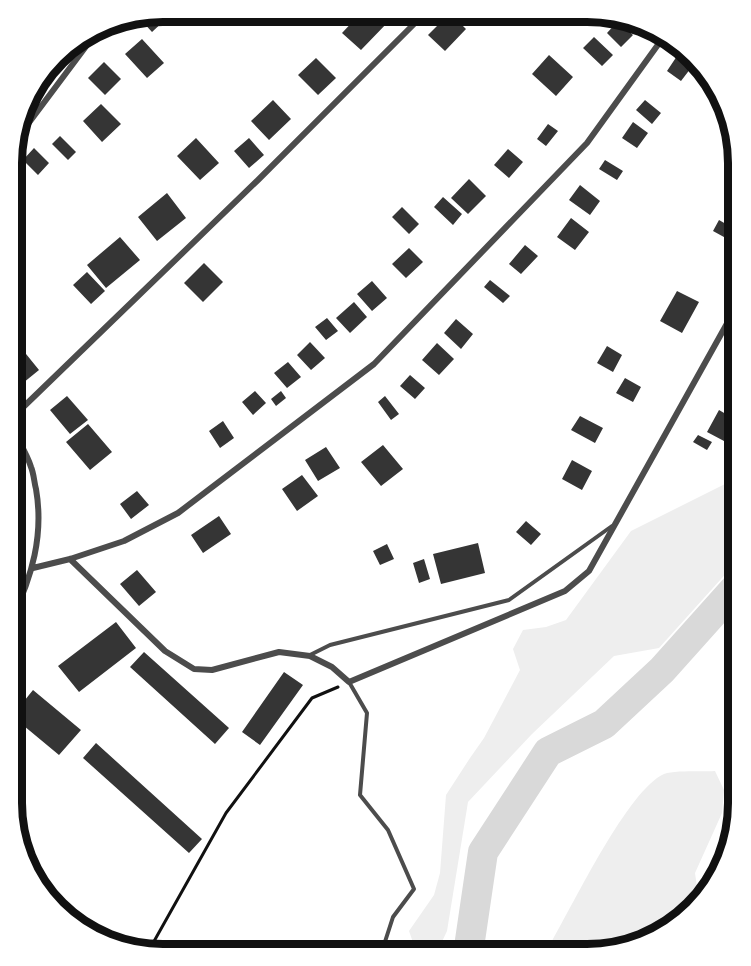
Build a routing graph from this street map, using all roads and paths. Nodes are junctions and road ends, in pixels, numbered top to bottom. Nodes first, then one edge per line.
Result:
1 (416, 22) edge
2 (660, 42) edge
3 (87, 44) edge
4 (28, 124) edge
5 (728, 322) edge
6 (22, 408) edge
7 (22, 448) edge
8 (615, 524) junction
9 (70, 559) junction
10 (33, 568) junction
11 (22, 598) edge
12 (310, 656) junction
13 (349, 682) junction
14 (153, 943) edge
15 (385, 943) edge

1 - 6 street
2 - 9 street
3 - 4 street
5 - 8 street
7 - 10 street
8 - 12 lane
8 - 13 street
9 - 10 street
9 - 12 street
10 - 11 street
12 - 13 street
13 - 14 path
13 - 15 lane

